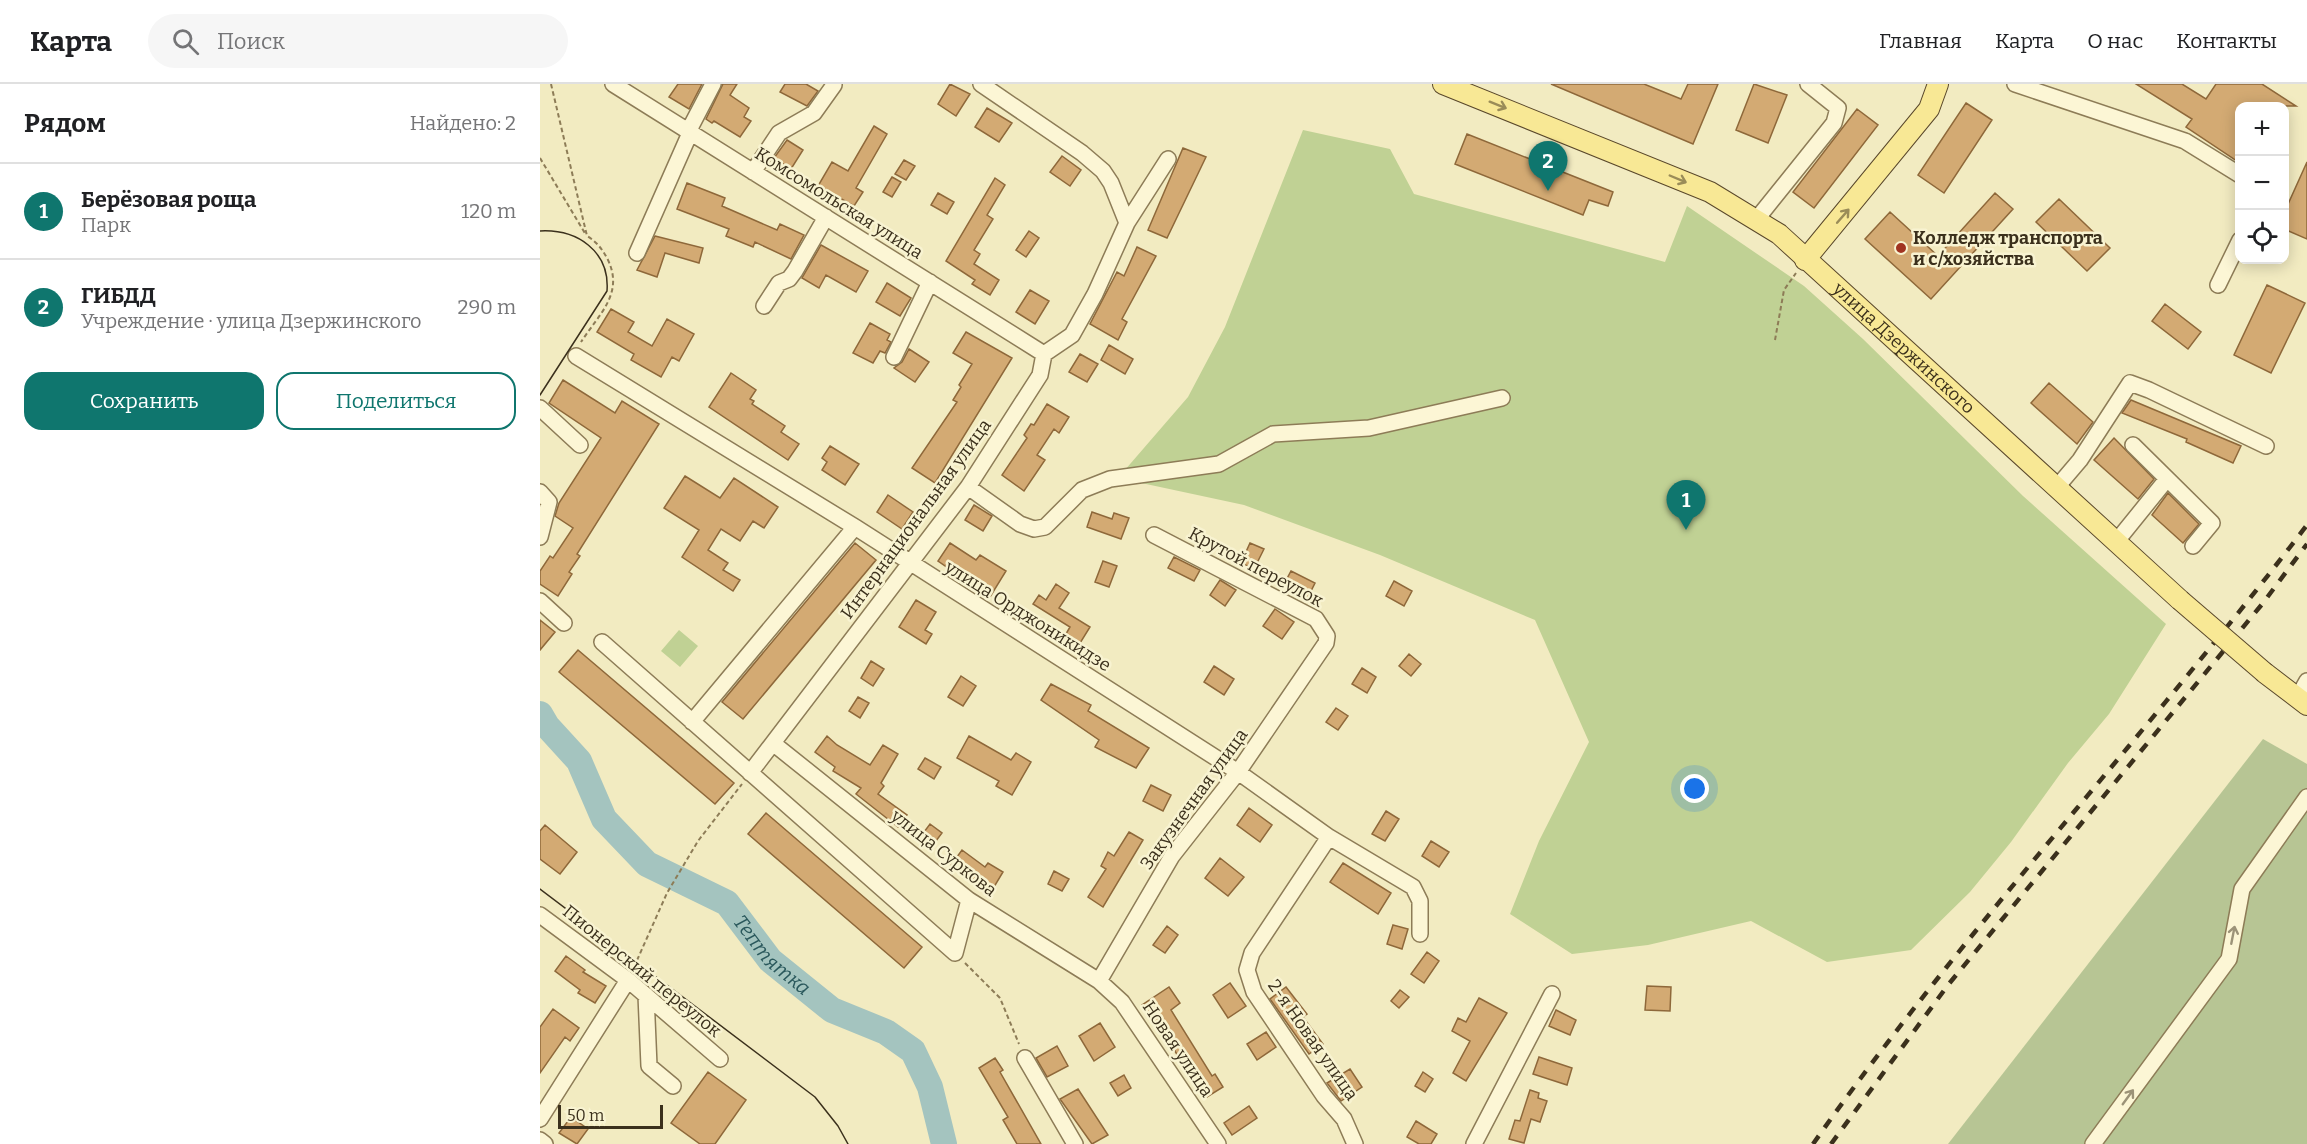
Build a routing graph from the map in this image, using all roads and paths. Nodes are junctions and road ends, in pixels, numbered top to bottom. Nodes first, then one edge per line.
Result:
1 (551, 84) edge
2 (613, 84) edge
3 (713, 84) edge
4 (981, 84) edge
5 (1443, 84) edge
6 (1808, 84) edge
7 (2015, 84) edge
8 (834, 85) edge
9 (1940, 86) edge
10 (689, 132) junction
11 (540, 158) edge
12 (1168, 159) dead end
13 (753, 172) junction
14 (2235, 172) edge
15 (826, 217) junction
16 (1756, 220) junction
17 (1126, 223) junction
18 (587, 236) junction
19 (2235, 250) edge
20 (637, 253) dead end
21 (1805, 260) junction
22 (930, 282) junction
23 (2218, 285) dead end
24 (1785, 288) dead end
25 (764, 306) dead end
26 (1775, 340) dead end
27 (1044, 354) junction
28 (576, 356) joint
29 (894, 357) dead end
30 (1502, 398) dead end
31 (540, 408) edge
32 (580, 445) dead end
33 (2133, 445) dead end
34 (2266, 446) dead end
35 (2168, 479) junction
36 (968, 487) junction
37 (2057, 488) junction
38 (540, 492) edge
39 (855, 527) junction
40 (1154, 535) dead end
41 (540, 537) edge
42 (2116, 542) junction
43 (2193, 546) dead end
44 (910, 564) junction
45 (540, 601) edge
46 (564, 622) dead end
47 (602, 642) dead end
48 (1326, 643) joint
49 (2304, 694) edge
50 (692, 722) junction
51 (774, 744) junction
52 (1238, 772) junction
53 (750, 773) junction
54 (2307, 797) edge
55 (1329, 837) junction
56 (969, 900) junction
57 (540, 915) edge
58 (1420, 934) dead end
59 (955, 953) junction
60 (628, 980) junction
61 (1099, 981) junction
62 (1552, 994) dead end
63 (646, 995) junction
64 (1025, 1058) joint
65 (720, 1059) dead end
66 (673, 1086) dead end
67 (540, 1119) edge
68 (540, 1140) edge
69 (545, 1144) edge
70 (1075, 1144) edge
71 (1218, 1144) edge
72 (1354, 1144) edge
73 (1474, 1144) edge
74 (2093, 1144) edge

1 - 18 path
2 - 10 street, Комсомольская улица
3 - 10 street
4 - 17 street
5 -> 16 main road, улица Дзержинского
6 - 16 street
7 - 14 street
8 - 13 street
21 -> 9 main road
10 - 13 street, Комсомольская улица
10 - 20 street
11 - 18 path
12 - 17 street
13 - 15 street, Комсомольская улица
15 - 22 street, Комсомольская улица
15 - 25 street
16 - 21 main road, улица Дзержинского
17 - 27 street
18 - 28 path
19 - 23 street
21 - 37 main road, улица Дзержинского
22 - 27 street, Комсомольская улица
22 - 29 street
24 - 26 path
27 - 36 street, Интернациональная улица
28 - 39 street, улица Орджоникидзе
30 - 36 street
31 - 32 street
33 - 35 street
34 - 37 street
35 - 42 street
35 - 43 street
36 - 44 street, Интернациональная улица
37 - 42 main road, улица Дзержинского
38 - 41 street
39 - 44 street, улица Орджоникидзе
39 - 50 street
40 - 48 street, Крутой переулок
42 - 49 main road, улица Дзержинского, bridge
44 - 51 street, Интернациональная улица
44 - 52 street, улица Орджоникидзе
45 - 46 street
47 - 50 street
48 - 52 street, Закузнечная улица
50 - 53 street
51 - 53 street, Интернациональная улица
51 - 56 street, улица Суркова
52 - 55 street, улица Орджоникидзе
52 - 61 street, Закузнечная улица
53 - 59 street
53 - 60 path
74 -> 54 street
55 - 58 street, улица Орджоникидзе
55 - 72 street, 2-я Новая улица
56 - 59 street
56 - 61 street, улица Суркова
57 - 60 street, Пионерский переулок
59 - 64 path
60 - 63 street, Пионерский переулок
60 - 67 street
61 - 71 street, Новая улица
62 - 73 street
63 - 65 street, Пионерский переулок
63 - 66 street
64 - 70 street
68 - 69 street

